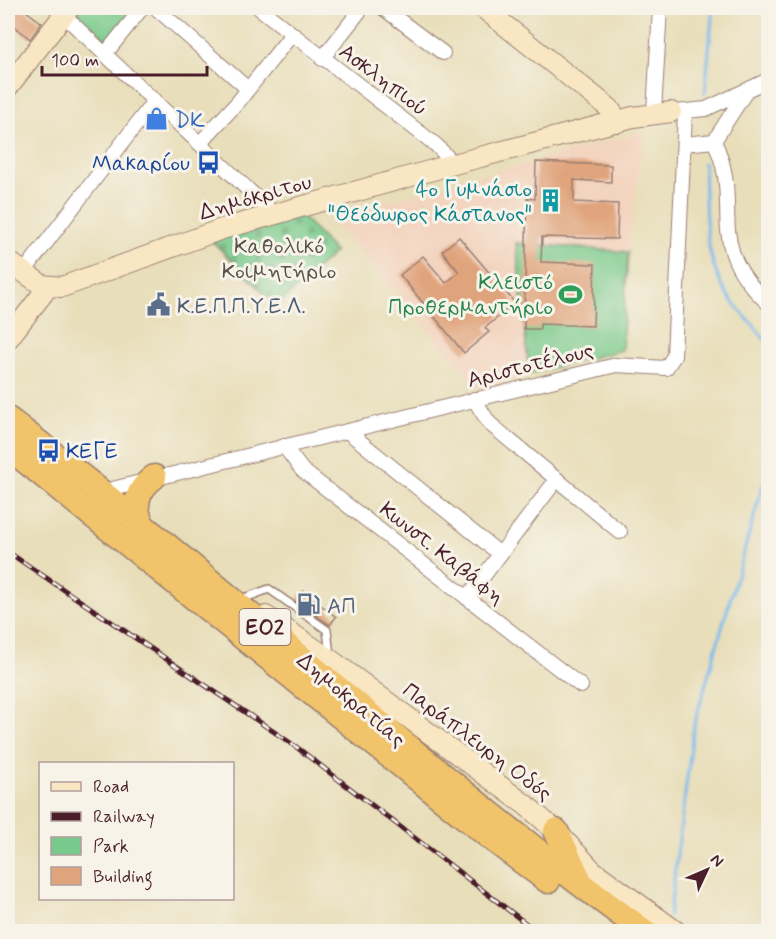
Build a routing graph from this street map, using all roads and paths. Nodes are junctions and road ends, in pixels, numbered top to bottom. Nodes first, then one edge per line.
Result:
1 (142, 8) edge
2 (156, 8) edge
3 (259, 8) edge
4 (362, 8) edge
5 (383, 8) edge
6 (483, 8) edge
7 (660, 8) edge
8 (63, 10) edge
9 (292, 34) junction
10 (106, 53) junction
11 (443, 53) dead end
12 (322, 59) junction
13 (768, 80) edge
14 (8, 87) edge
15 (248, 89) junction
16 (746, 91) junction
17 (155, 99) junction
18 (670, 112) junction
19 (618, 122) junction
20 (714, 141) junction
21 (200, 143) junction
22 (684, 144) junction
23 (454, 164) junction
24 (275, 215) junction
25 (15, 267) edge
26 (48, 287) junction
27 (768, 303) edge
28 (8, 339) edge
29 (474, 399) junction
30 (8, 419) edge
31 (347, 431) junction
32 (284, 446) junction
33 (8, 447) edge
34 (154, 477) junction
35 (557, 479) junction
36 (100, 492) junction
37 (143, 527) junction
38 (620, 532) dead end
39 (500, 554) junction
40 (200, 574) junction
41 (467, 598) junction
42 (242, 599) joint
43 (581, 686) dead end
44 (556, 831) joint
45 (584, 886) junction
46 (618, 932) edge
47 (645, 932) edge
48 (677, 932) edge

1 - 10 street
2 - 15 street
3 - 9 street, Ασκληπιού
4 - 12 street
5 - 11 street
6 - 19 street
7 - 18 street, Αριστοτέλους
8 - 10 street
8 - 14 street
9 - 12 street, Ασκληπιού
9 - 15 street
10 - 17 street
12 - 23 street, Ασκληπιού
13 - 16 street
15 - 21 street
16 - 18 street
16 - 20 street
17 - 21 street
17 - 25 street
18 - 19 street, Δημόκριτου
18 - 22 street, Αριστοτέλους
19 - 23 street, Δημόκριτου
20 - 22 street
20 - 27 street
21 - 24 street
22 - 29 street, Αριστοτέλους
23 - 24 street, Δημόκριτου
24 - 26 street, Δημόκριτου
25 - 26 street
26 - 28 street
29 - 31 street, Αριστοτέλους
29 - 35 street
30 - 36 highway, Δημοκρατίας / ΕΟ2
31 - 32 street, Αριστοτέλους
31 - 39 street
32 - 34 street, Αριστοτέλους
32 - 41 street, Κωνστ. Καβάφη
33 - 45 highway, Δημοκρατίας / ΕΟ2
34 - 36 street, Αριστοτέλους
34 - 37 highway
35 - 38 street
35 - 39 street
36 - 37 highway, Δημοκρατίας / ΕΟ2
37 - 40 highway, Δημοκρατίας / ΕΟ2
39 - 41 street
40 - 42 highway
40 - 45 highway, Δημοκρατίας / ΕΟ2
41 - 43 street, Κωνστ. Καβάφη
42 - 44 street, Παράπλευρη Οδός
44 - 45 highway
45 - 46 highway, ΕΟ2
45 - 47 highway, ΕΟ2
45 - 48 street

